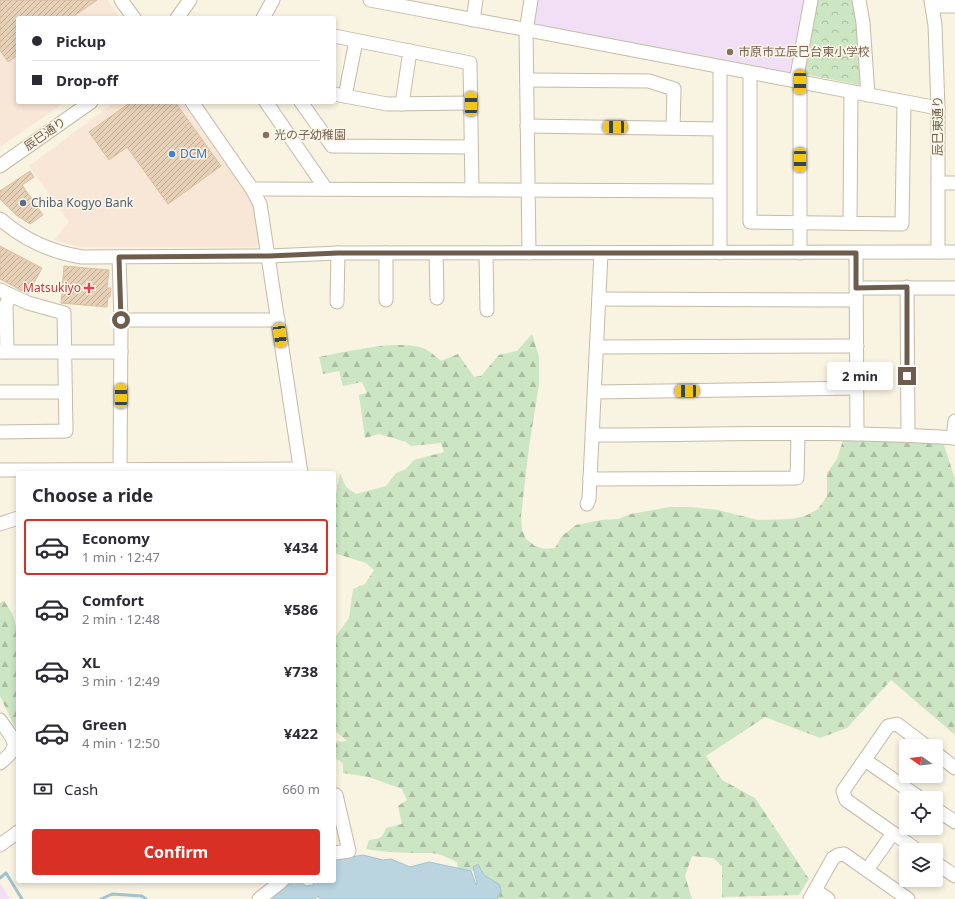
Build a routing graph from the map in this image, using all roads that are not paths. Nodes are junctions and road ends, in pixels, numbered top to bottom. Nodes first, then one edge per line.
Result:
1 (121, 0) edge
2 (190, 0) edge
3 (273, 0) edge
4 (370, 0) edge
5 (476, 0) edge
6 (531, 0) edge
7 (811, 0) edge
8 (859, 0) edge
9 (398, 3) edge
10 (932, 3) edge
11 (955, 6) edge
12 (133, 16) edge
13 (178, 16) edge
14 (264, 16) edge
15 (473, 20) junction
16 (526, 31) junction
17 (336, 36) edge
18 (356, 40) junction
19 (410, 51) junction
20 (720, 67) junction
21 (750, 73) junction
22 (527, 80) junction
23 (798, 82) junction
24 (850, 92) junction
25 (340, 95) edge
26 (868, 95) junction
27 (904, 102) junction
28 (88, 104) edge
29 (196, 104) edge
30 (267, 104) edge
31 (302, 104) edge
32 (402, 104) junction
33 (471, 104) junction
34 (938, 108) junction
35 (527, 126) junction
36 (673, 128) junction
37 (719, 129) junction
38 (471, 147) junction
39 (0, 166) edge
40 (938, 183) junction
41 (955, 183) edge
42 (252, 189) junction
43 (326, 189) junction
44 (472, 190) junction
45 (528, 190) junction
46 (719, 191) junction
47 (0, 219) edge
48 (800, 222) junction
49 (850, 223) junction
50 (938, 252) junction
51 (955, 252) edge
52 (338, 253) junction
53 (386, 253) junction
54 (436, 253) junction
55 (486, 253) junction
56 (529, 253) junction
57 (601, 253) junction
58 (720, 253) junction
59 (800, 253) junction
60 (856, 253) junction
61 (269, 256) junction
62 (119, 257) junction
63 (907, 287) junction
64 (955, 288) edge
65 (5, 293) edge
66 (856, 294) junction
67 (437, 298) dead end
68 (599, 299) junction
69 (386, 300) dead end
70 (337, 302) dead end
71 (487, 310) dead end
72 (121, 320) junction
73 (278, 320) junction
74 (857, 346) junction
75 (597, 347) junction
76 (3, 352) edge
77 (65, 352) junction
78 (121, 352) junction
79 (857, 388) junction
80 (0, 392) edge
81 (66, 392) junction
82 (595, 392) junction
83 (955, 421) edge
84 (0, 432) edge
85 (798, 434) junction
86 (857, 434) junction
87 (592, 435) junction
88 (908, 435) junction
89 (954, 438) edge
90 (0, 470) edge
91 (64, 471) edge
92 (120, 471) edge
93 (181, 471) edge
94 (274, 471) edge
95 (301, 471) edge
96 (590, 479) junction
97 (587, 504) dead end
98 (16, 519) edge
99 (0, 524) edge
100 (0, 720) edge
101 (917, 739) edge
102 (16, 749) edge
103 (943, 759) edge
104 (865, 760) junction
105 (0, 763) edge
106 (955, 768) edge
107 (910, 791) edge
108 (336, 795) dead end
109 (943, 814) edge
110 (955, 822) edge
111 (892, 832) junction
112 (16, 833) edge
113 (907, 843) edge
114 (0, 845) edge
115 (336, 853) edge
116 (943, 868) edge
117 (868, 870) junction
118 (955, 876) edge
119 (279, 883) edge
120 (813, 894) edge
121 (259, 899) edge
122 (828, 899) edge
123 (908, 899) edge

1 - 12 street
2 - 13 street
3 - 14 street
4 - 9 street
5 - 15 street
6 - 16 street
7 - 23 street
8 - 26 street
9 - 15 street
10 - 11 street
10 - 34 street, 辰巳東通り
15 - 16 street
16 - 20 street
16 - 22 street
17 - 18 street
18 - 19 street
18 - 25 street
19 - 32 street
19 - 33 street
20 - 21 street
20 - 37 street
21 - 23 street
21 - 48 street
22 - 35 street
22 - 36 street
23 - 24 street
23 - 48 street
24 - 26 street
24 - 49 street
25 - 32 street
26 - 27 street
27 - 34 street
27 - 49 street
28 - 39 street, 辰巳通り
29 - 42 street
30 - 43 street
31 - 38 street
32 - 33 street
33 - 38 street
34 - 40 street, 辰巳東通り
35 - 36 street
35 - 45 street
36 - 37 street
37 - 46 street
38 - 44 street
40 - 41 street
40 - 50 street, 辰巳東通り
42 - 43 street
42 - 61 street
43 - 44 street
44 - 45 street
45 - 46 street
45 - 56 street
46 - 58 street
47 - 62 street
48 - 49 street
48 - 59 street
50 - 51 street
50 - 60 street
52 - 53 street
52 - 61 street
52 - 70 street
53 - 54 street
53 - 69 street
54 - 55 street
54 - 67 street
55 - 56 street
55 - 71 street
56 - 57 street
57 - 58 street
57 - 68 street
58 - 59 street
59 - 60 street
60 - 66 street
61 - 62 street
61 - 73 street
62 - 72 street
63 - 64 street
63 - 66 street
63 - 88 street
65 - 76 street
65 - 77 street
66 - 68 street
66 - 74 street
68 - 75 street
72 - 73 street
72 - 78 street
73 - 95 street
74 - 75 street
74 - 79 street
75 - 82 street
76 - 77 street
77 - 78 street
77 - 81 street
78 - 92 street
79 - 82 street
79 - 86 street
80 - 81 street
81 - 84 street
82 - 87 street
83 - 89 street
85 - 86 street
85 - 87 street
85 - 96 street
86 - 88 street
87 - 96 street
88 - 89 street
90 - 91 street
91 - 92 street
92 - 93 street
93 - 94 street
94 - 95 street
96 - 97 street
98 - 99 street
100 - 102 street
101 - 104 street
102 - 105 street
103 - 106 street
104 - 107 street
104 - 111 street
108 - 115 street
109 - 110 street
111 - 113 street
111 - 117 street
112 - 114 street
116 - 118 street
117 - 120 street
117 - 123 street
119 - 121 street
120 - 122 street

